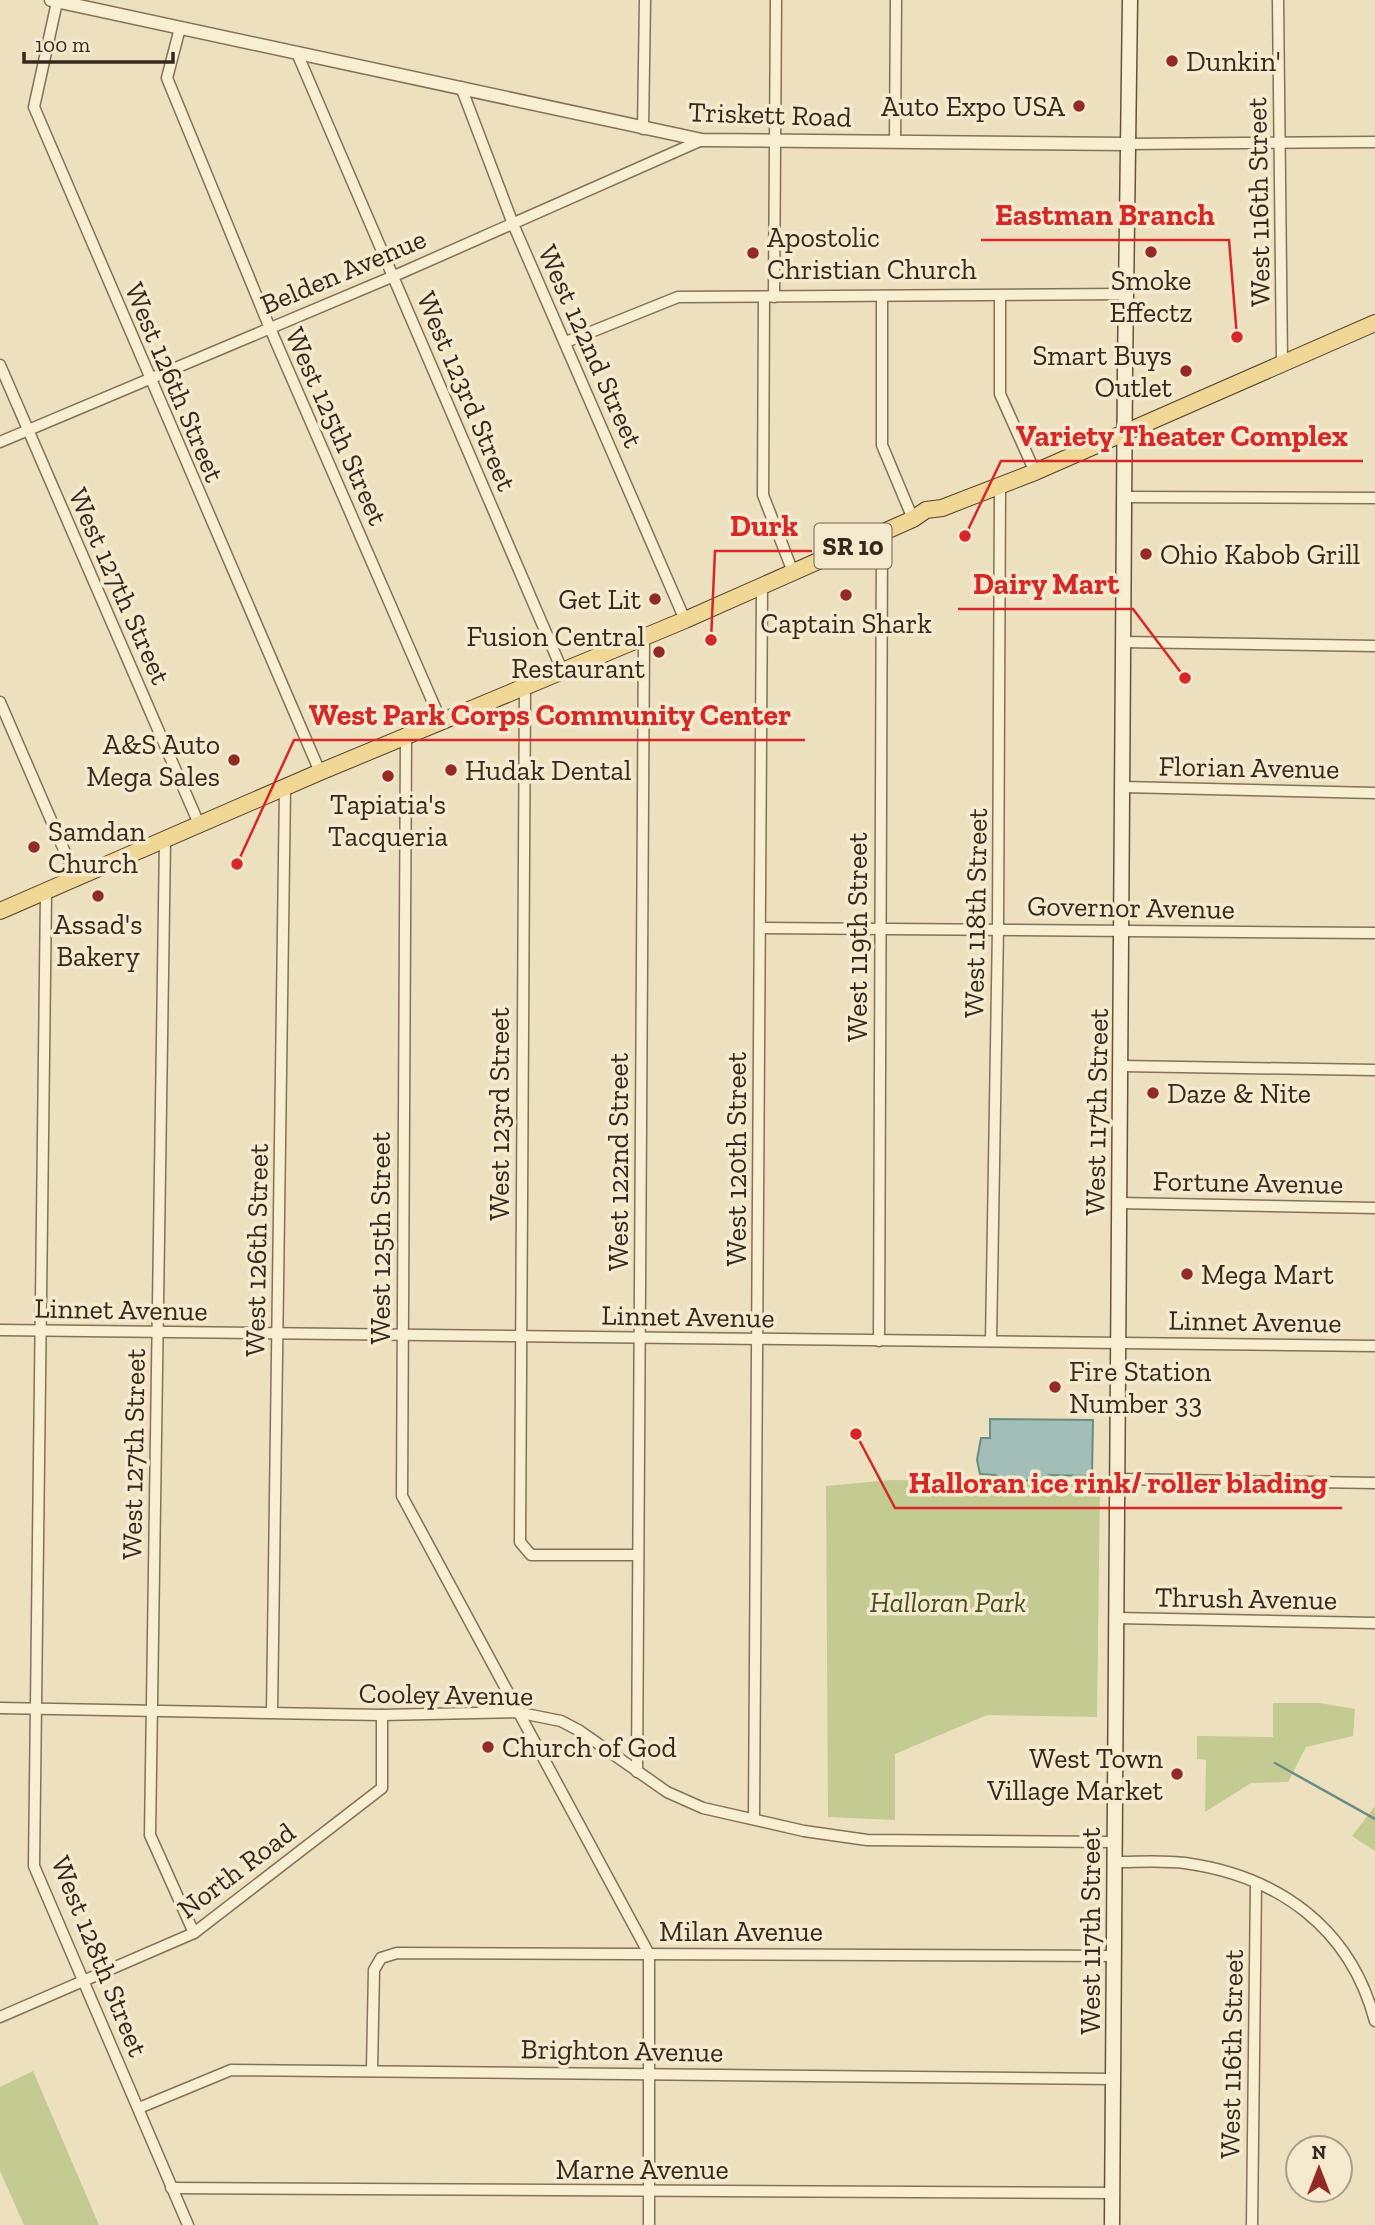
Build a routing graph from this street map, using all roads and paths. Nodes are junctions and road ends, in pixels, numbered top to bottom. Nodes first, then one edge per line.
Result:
1 (645, 0) edge
2 (776, 0) edge
3 (896, 0) edge
4 (1130, 0) edge
5 (1278, 0) edge
6 (54, 1) edge
7 (180, 28) junction
8 (297, 53) junction
9 (461, 87) junction
10 (643, 129) junction
11 (702, 140) junction
12 (776, 140) junction
13 (895, 142) junction
14 (1280, 142) junction
15 (1375, 142) edge
16 (1128, 144) junction
17 (513, 224) junction
18 (393, 276) junction
19 (1126, 294) junction
20 (1000, 296) junction
21 (769, 297) junction
22 (882, 297) junction
23 (1375, 323) edge
24 (269, 326) junction
25 (566, 342) junction
26 (1282, 363) junction
27 (0, 365) edge
28 (148, 378) junction
29 (27, 430) junction
30 (1125, 431) junction
31 (0, 442) edge
32 (1035, 472) junction
33 (1000, 486) junction
34 (1125, 496) junction
35 (1375, 498) edge
36 (913, 519) junction
37 (882, 533) junction
38 (793, 572) junction
39 (762, 586) junction
40 (685, 620) junction
41 (644, 636) junction
42 (1123, 642) junction
43 (1375, 646) edge
44 (562, 670) junction
45 (525, 686) junction
46 (0, 702) edge
47 (441, 722) junction
48 (406, 736) junction
49 (320, 772) junction
50 (1123, 787) junction
51 (285, 788) junction
52 (1375, 793) edge
53 (199, 824) junction
54 (164, 840) junction
55 (76, 880) junction
56 (46, 893) junction
57 (0, 911) edge
58 (761, 928) junction
59 (880, 928) junction
60 (999, 928) junction
61 (1123, 929) junction
62 (1375, 933) edge
63 (1121, 1066) junction
64 (1375, 1070) edge
65 (1119, 1203) junction
66 (1375, 1208) edge
67 (0, 1330) edge
68 (41, 1331) junction
69 (158, 1332) junction
70 (277, 1334) junction
71 (402, 1336) junction
72 (521, 1337) junction
73 (639, 1339) junction
74 (757, 1340) junction
75 (879, 1341) junction
76 (991, 1341) junction
77 (1118, 1342) junction
78 (1375, 1346) edge
79 (1118, 1479) junction
80 (1375, 1483) edge
81 (637, 1555) junction
82 (1116, 1618) junction
83 (1375, 1622) edge
84 (0, 1708) edge
85 (34, 1709) junction
86 (152, 1711) junction
87 (272, 1712) junction
88 (516, 1712) junction
89 (382, 1715) junction
90 (637, 1772) junction
91 (754, 1817) junction
92 (1115, 1842) junction
93 (1115, 1862) junction
94 (1256, 1883) junction
95 (194, 1933) junction
96 (649, 1954) junction
97 (1115, 1956) junction
98 (82, 1982) junction
99 (0, 2017) edge
100 (1375, 2021) edge
101 (372, 2069) junction
102 (651, 2073) junction
103 (1113, 2079) junction
104 (139, 2108) junction
105 (171, 2188) junction
106 (649, 2192) junction
107 (1112, 2193) junction
108 (188, 2225) edge
109 (649, 2225) edge
110 (1112, 2225) edge
111 (1252, 2225) edge

1 - 10 street
2 - 12 street
3 - 13 street
4 - 16 main road, West 117th Street
5 - 14 street, West 116th Street
6 - 7 street, Triskett Road
6 - 28 street, West 126th Street
7 - 8 street, Triskett Road
7 - 24 street, West 125th Street
8 - 9 street, Triskett Road
8 - 18 street, West 123rd Street
9 - 10 street, Triskett Road
9 - 17 street, West 122nd Street
10 - 11 street, Triskett Road
11 - 12 street, Triskett Road
11 - 17 street, Belden Avenue
12 - 13 street, Triskett Road
12 - 21 street
13 - 16 street, Triskett Road
14 - 15 street, Triskett Road
14 - 16 street, Triskett Road
14 - 26 street, West 116th Street
16 - 19 main road, West 117th Street
17 - 18 street, Belden Avenue
17 - 25 street, West 122nd Street
18 - 24 street, Belden Avenue
18 - 44 street, West 123rd Street
19 - 20 street
19 - 30 main road, West 117th Street
20 - 22 street
20 - 32 street
21 - 22 street
21 - 25 street
21 - 38 street
22 - 36 street
23 - 26 main road, SR 10
24 - 28 street, Belden Avenue
24 - 47 street, West 125th Street
25 - 40 street, West 122nd Street
26 - 30 main road, SR 10
27 - 29 street, West 127th Street
28 - 29 street, Belden Avenue
28 - 49 street, West 126th Street
29 - 31 street, Belden Avenue
29 - 53 street, West 127th Street
30 - 32 main road, SR 10
30 - 34 main road, West 117th Street
32 - 33 main road, SR 10
33 - 36 main road, SR 10
33 - 60 street, West 118th Street
34 - 35 street
34 - 42 main road, West 117th Street
36 - 37 main road, SR 10
37 - 38 main road, SR 10
37 - 59 street, West 119th Street
38 - 39 main road, SR 10
39 - 40 main road, SR 10
39 - 58 street, West 120th Street
40 - 41 main road, SR 10
41 - 44 main road, SR 10
41 - 73 street, West 122nd Street
42 - 43 street
42 - 50 main road, West 117th Street
44 - 45 main road, SR 10
45 - 47 main road, SR 10
45 - 72 street, West 123rd Street
46 - 55 street
47 - 48 main road, SR 10
48 - 49 main road, SR 10
48 - 71 street, West 125th Street
49 - 51 main road, SR 10
50 - 52 street, Florian Avenue
50 - 61 main road, West 117th Street
51 - 53 main road, SR 10
51 - 70 street, West 126th Street
53 - 54 main road, SR 10
54 - 55 main road, SR 10
54 - 69 street, West 127th Street
55 - 56 main road, SR 10
56 - 57 main road, SR 10
56 - 68 street, West 128th Street
58 - 59 street, Governor Avenue
58 - 74 street, West 120th Street
59 - 60 street, Governor Avenue
59 - 75 street, West 119th Street
60 - 61 street, Governor Avenue
60 - 76 street, West 118th Street
61 - 62 street, Governor Avenue
61 - 63 main road, West 117th Street
63 - 64 street
63 - 65 main road, West 117th Street
65 - 66 street, Fortune Avenue
65 - 77 main road, West 117th Street
67 - 68 street, Linnet Avenue
68 - 69 street, Linnet Avenue
68 - 85 street, West 128th Street
69 - 70 street, Linnet Avenue
69 - 86 street, West 127th Street
70 - 71 street, Linnet Avenue
70 - 87 street, West 126th Street
71 - 72 street, Linnet Avenue
71 - 88 street, West 125th Street
72 - 73 street, Linnet Avenue
72 - 81 street, West 123rd Street
73 - 74 street, Linnet Avenue
73 - 81 street, West 122nd Street
74 - 75 street, Linnet Avenue
74 - 91 street, West 120th Street
75 - 76 street, Linnet Avenue
76 - 77 street, Linnet Avenue
77 - 78 street, Linnet Avenue
77 - 79 main road, West 117th Street
79 - 80 street
79 - 82 main road, West 117th Street
81 - 90 street, West 122nd Street
82 - 83 street, Thrush Avenue
82 - 92 main road, West 117th Street
84 - 85 street, Cooley Avenue
85 - 86 street, Cooley Avenue
85 - 98 street, West 128th Street
86 - 87 street, Cooley Avenue
86 - 95 street, West 127th Street
87 - 89 street, Cooley Avenue
88 - 89 street, Cooley Avenue
88 - 90 street, Cooley Avenue
88 - 96 street, West 125th Street
89 - 95 street, North Road
90 - 91 street, Cooley Avenue
91 - 92 street, Cooley Avenue
92 - 93 main road, West 117th Street
93 - 94 street
93 - 97 main road, West 117th Street
94 - 100 street
94 - 111 street, West 116th Street
95 - 98 street, North Road
96 - 97 street, Milan Avenue
96 - 101 street, Milan Avenue
96 - 102 street
97 - 103 main road, West 117th Street
98 - 99 street, North Road
98 - 104 street, West 128th Street
101 - 102 street, Brighton Avenue
101 - 104 street, Brighton Avenue
102 - 103 street, Brighton Avenue
102 - 106 street
103 - 107 main road, West 117th Street
104 - 105 street, West 128th Street
105 - 106 street, Marne Avenue
105 - 108 street, West 128th Street
106 - 107 street, Marne Avenue
106 - 109 street
107 - 110 main road, West 117th Street

